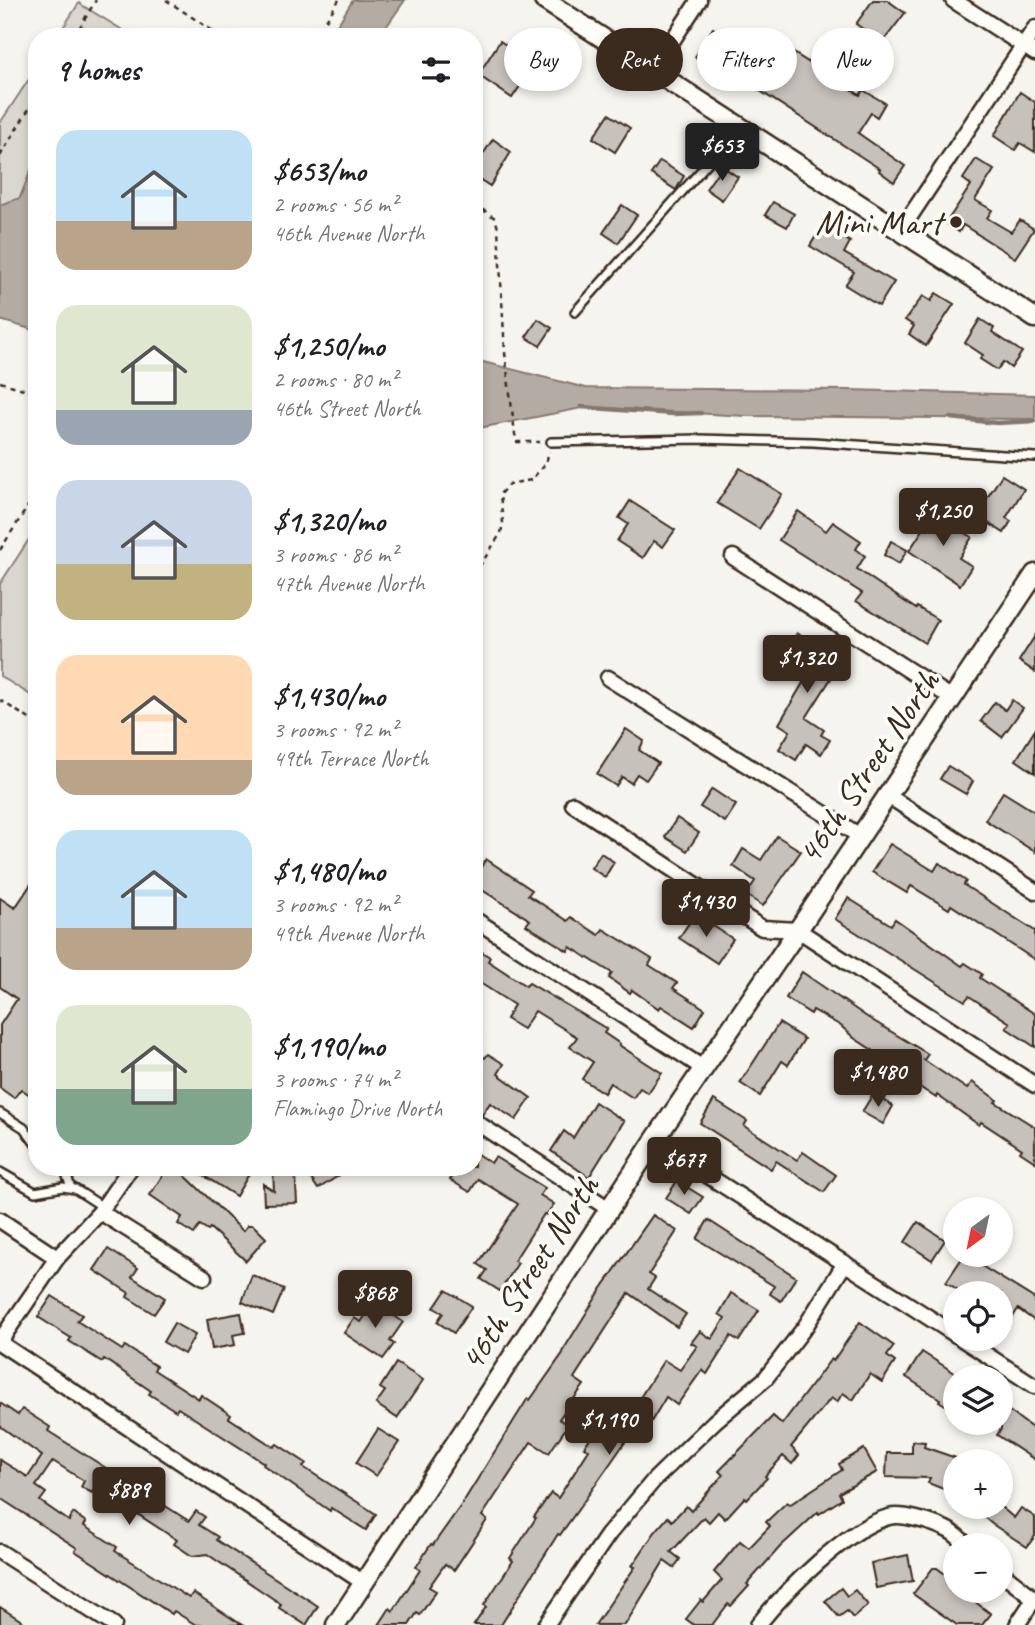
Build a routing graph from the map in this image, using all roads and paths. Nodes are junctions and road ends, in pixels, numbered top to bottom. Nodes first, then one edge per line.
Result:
1 (96, 0) edge
2 (166, 0) edge
3 (339, 0) edge
4 (544, 0) edge
5 (699, 0) edge
6 (953, 0) edge
7 (79, 28) edge
8 (208, 28) edge
9 (321, 28) edge
10 (681, 28) edge
11 (1035, 28) edge
12 (596, 33) edge
13 (1029, 49) edge
14 (683, 89) edge
15 (28, 111) edge
16 (733, 121) junction
17 (0, 156) edge
18 (483, 210) edge
19 (901, 230) junction
20 (575, 312) dead end
21 (1035, 318) edge
22 (0, 382) edge
23 (28, 390) edge
24 (551, 442) junction
25 (1035, 457) edge
26 (28, 506) edge
27 (0, 550) edge
28 (733, 557) dead end
29 (483, 561) edge
30 (1034, 576) edge
31 (608, 678) dead end
32 (952, 698) junction
33 (0, 700) edge
34 (28, 717) edge
35 (887, 795) junction
36 (573, 804) dead end
37 (860, 836) junction
38 (1035, 891) edge
39 (483, 925) edge
40 (797, 930) junction
41 (704, 1068) junction
42 (1035, 1086) edge
43 (0, 1113) edge
44 (483, 1127) edge
45 (28, 1133) edge
46 (654, 1140) junction
47 (0, 1171) edge
48 (67, 1176) edge
49 (125, 1176) edge
50 (71, 1188) junction
51 (102, 1209) junction
52 (609, 1209) junction
53 (0, 1220) edge
54 (57, 1258) junction
55 (845, 1263) junction
56 (204, 1277) dead end
57 (943, 1327) edge
58 (0, 1342) edge
59 (981, 1351) edge
60 (1035, 1386) edge
61 (952, 1533) edge
62 (0, 1552) edge
63 (1013, 1582) edge
64 (364, 1583) junction
65 (1035, 1599) edge
66 (114, 1625) edge
67 (336, 1625) edge
68 (546, 1625) edge
69 (758, 1625) edge
70 (1017, 1625) edge

1 - 7 path
2 - 8 path
3 - 9 path
4 - 12 street
5 - 10 street
6 - 13 street
11 - 13 street
13 - 19 street
14 - 16 street
15 - 17 path
16 - 19 street
16 - 20 lane
18 - 24 path
19 - 21 street
22 - 23 path
24 - 25 lane
24 - 29 path
26 - 27 path
28 - 32 street
30 - 32 street, 46th Street North
31 - 37 street
32 - 35 street, 46th Street North
33 - 34 path
35 - 37 street, 46th Street North
35 - 38 street
36 - 40 street
37 - 40 street, 46th Street North
39 - 41 street
40 - 41 street, 46th Street North
40 - 42 street
41 - 46 street, 46th Street North
43 - 45 lane
44 - 52 street
46 - 52 street, 46th Street North
46 - 55 street
47 - 50 lane
48 - 50 lane
49 - 51 street
50 - 51 lane
51 - 54 street
51 - 56 street
52 - 64 street, 46th Street North
53 - 54 street
54 - 58 street
55 - 57 street
55 - 68 street
58 - 64 street
59 - 60 street
61 - 69 street
62 - 66 street
63 - 65 street
64 - 67 street, 46th Street North
65 - 70 street

